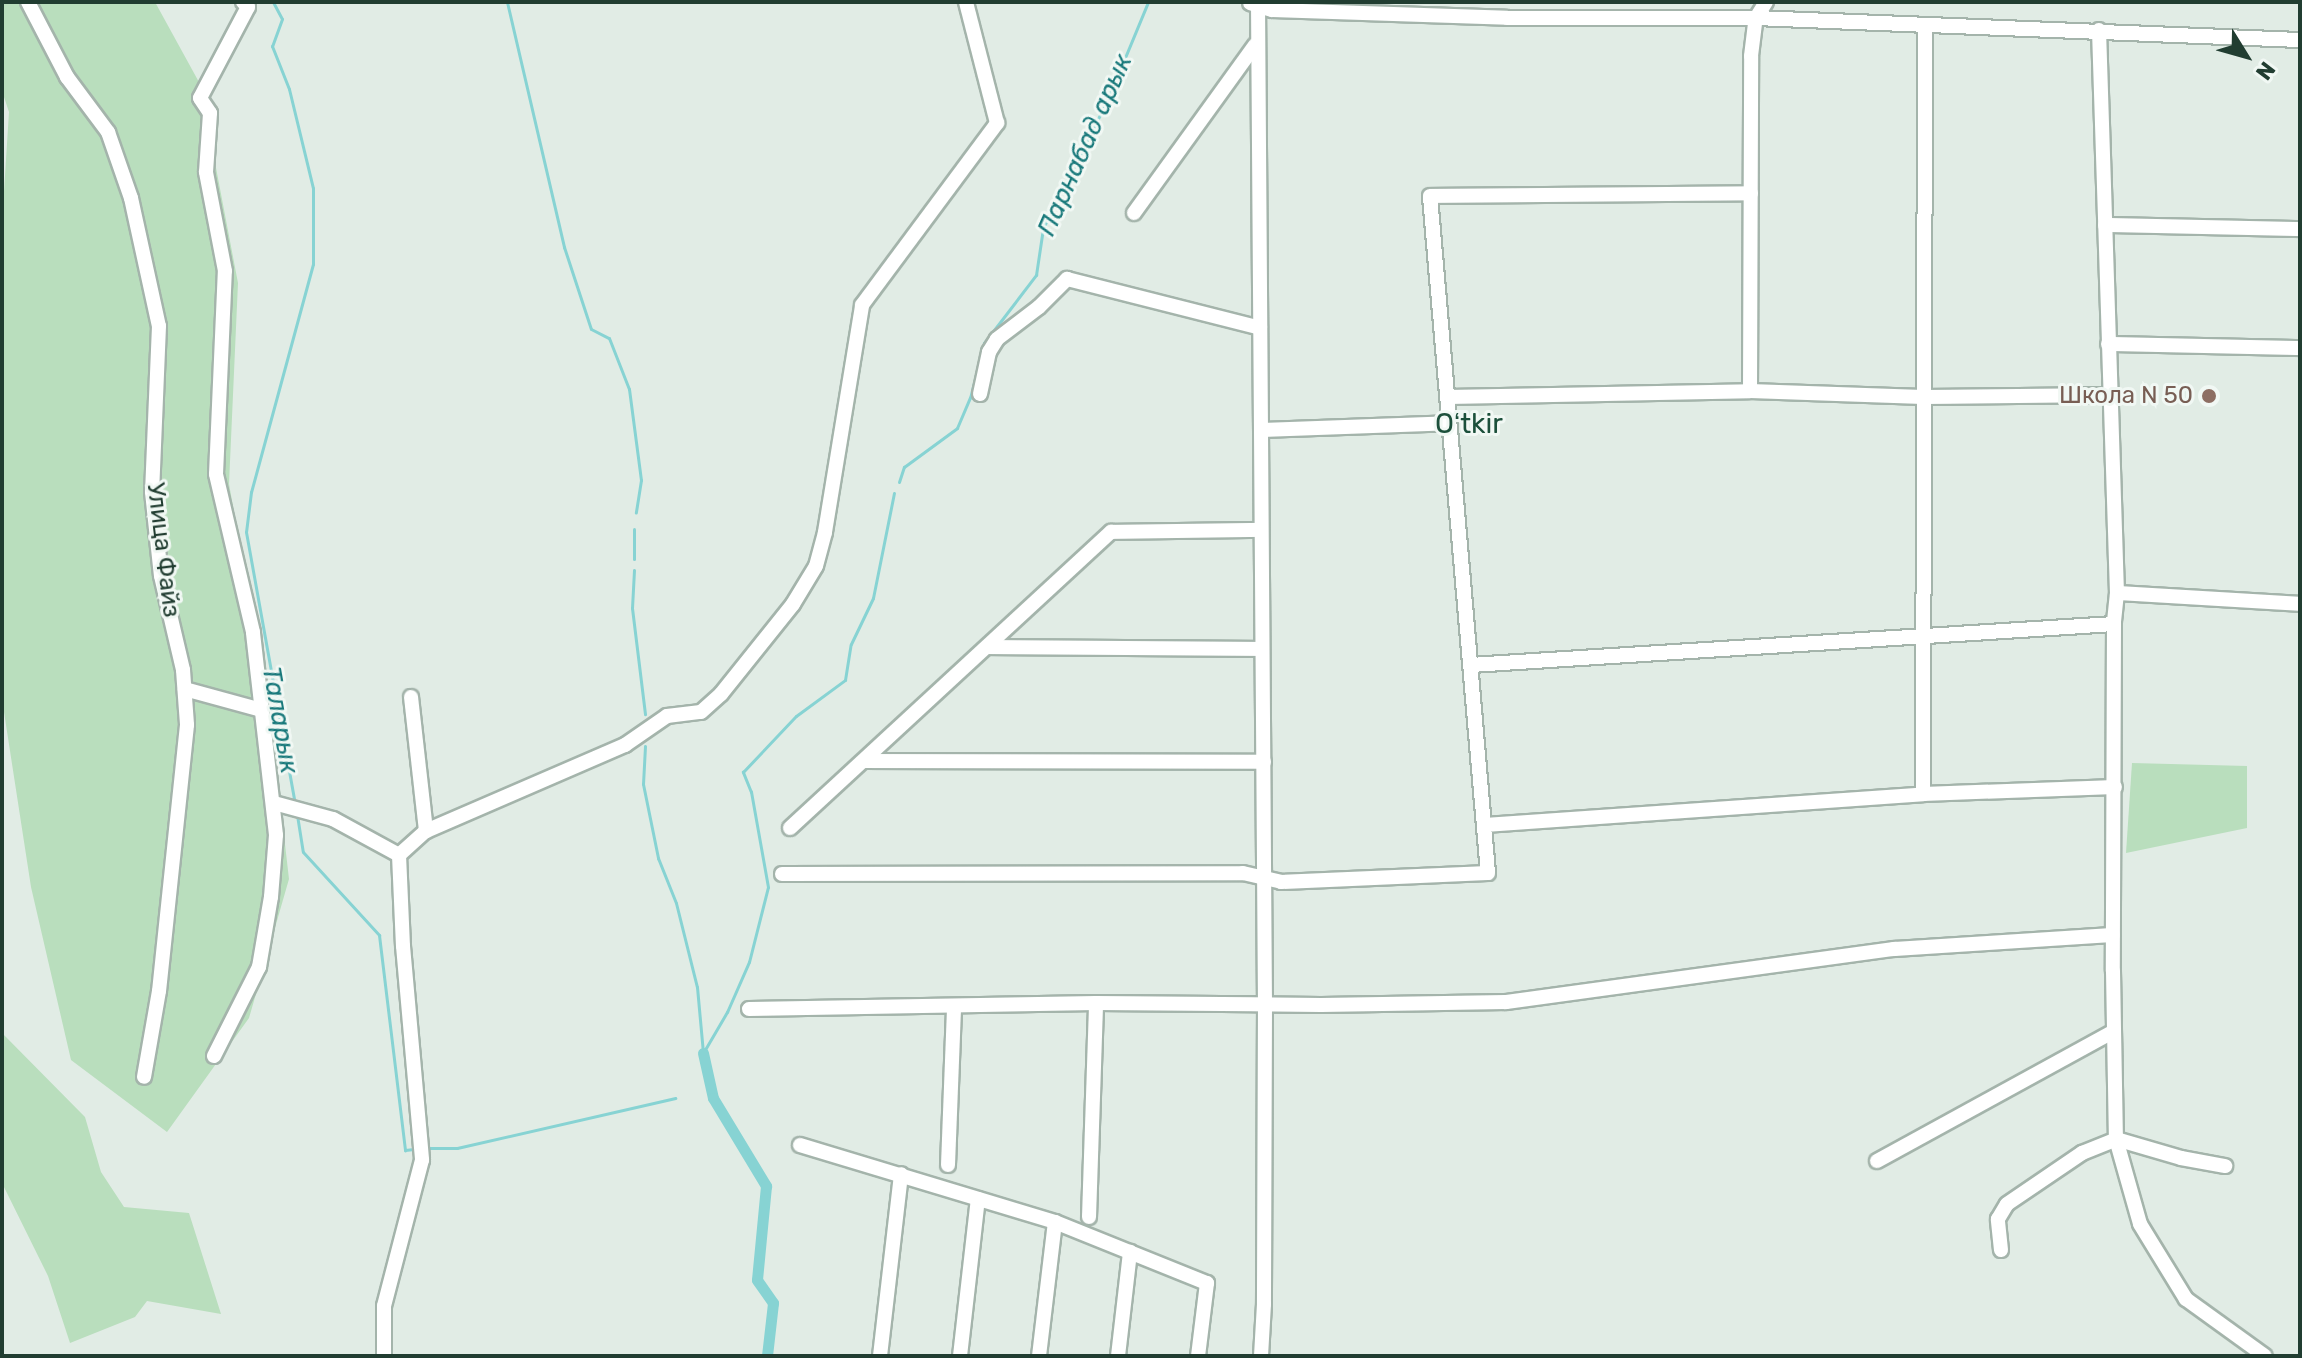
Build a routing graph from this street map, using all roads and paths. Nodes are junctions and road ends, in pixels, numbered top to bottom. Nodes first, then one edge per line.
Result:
1 (28, 2) edge
2 (243, 2) edge
3 (966, 2) edge
4 (1766, 2) edge
5 (1254, 3) edge
6 (1756, 18) junction
7 (1925, 25) junction
8 (2099, 30) junction
9 (2300, 40) edge
10 (1255, 45) junction
11 (1751, 193) junction
12 (1134, 213) dead end
13 (2105, 225) junction
14 (2300, 229) edge
15 (1260, 328) junction
16 (2108, 344) junction
17 (2300, 348) edge
18 (1750, 391) junction
19 (980, 394) dead end
20 (2109, 395) junction
21 (1448, 397) junction
22 (1923, 397) junction
23 (1449, 423) junction
24 (1262, 430) junction
25 (1261, 530) junction
26 (2117, 593) junction
27 (2300, 604) edge
28 (2114, 624) junction
29 (1923, 637) junction
30 (989, 647) junction
31 (1262, 649) junction
32 (1471, 665) junction
33 (185, 689) junction
34 (411, 697) dead end
35 (262, 710) junction
36 (864, 761) junction
37 (1264, 762) junction
38 (2115, 787) junction
39 (1923, 794) junction
40 (287, 805) junction
41 (1485, 825) junction
42 (790, 828) dead end
43 (426, 831) junction
44 (399, 855) junction
45 (782, 874) dead end
46 (1264, 877) junction
47 (2113, 935) junction
48 (1096, 1003) junction
49 (1265, 1005) junction
50 (954, 1006) junction
51 (749, 1009) dead end
52 (2113, 1032) junction
53 (214, 1056) dead end
54 (144, 1077) dead end
55 (2116, 1139) junction
56 (800, 1145) dead end
57 (1877, 1161) dead end
58 (948, 1165) dead end
59 (2225, 1166) dead end
60 (901, 1174) junction
61 (978, 1199) junction
62 (1089, 1217) dead end
63 (1055, 1222) junction
64 (2001, 1250) dead end
65 (1130, 1252) junction
66 (384, 1356) edge
67 (880, 1356) edge
68 (960, 1356) edge
69 (1039, 1356) edge
70 (1118, 1356) edge
71 (1198, 1356) edge
72 (1261, 1356) edge
73 (2265, 1356) edge

1 - 33 street, Улица Файз
2 - 35 street
3 - 43 street
4 - 6 street
5 - 6 street
5 - 10 street
6 - 7 street
6 - 11 street
7 - 8 street
7 - 22 street
8 - 9 street
8 - 13 street
10 - 12 street
10 - 15 street
11 - 18 street
11 - 21 street
13 - 14 street
13 - 16 street
15 - 19 street
15 - 24 street
16 - 17 street
16 - 20 street
18 - 21 street
18 - 22 street
20 - 22 street
20 - 26 street
21 - 23 street
22 - 29 street
23 - 24 street
23 - 32 street
24 - 25 street
25 - 30 street
25 - 31 street
26 - 27 street
26 - 28 street
28 - 29 street
28 - 38 street
29 - 32 street
29 - 39 street
30 - 31 street
30 - 36 street
31 - 37 street
32 - 41 street
33 - 35 street
33 - 54 street, Улица Файз
34 - 43 street
35 - 40 street
36 - 37 street
36 - 42 street
37 - 46 street
38 - 39 street
38 - 47 street
39 - 41 street
40 - 44 street
40 - 53 street
41 - 46 street
43 - 44 street
44 - 66 street
45 - 46 street
46 - 49 street
47 - 49 street
47 - 52 street
48 - 49 street
48 - 50 street
48 - 62 street
49 - 72 street
50 - 51 street
50 - 58 street
52 - 55 street
52 - 57 street
55 - 59 street
55 - 64 street
55 - 73 street
56 - 60 street
60 - 61 street
60 - 67 street
61 - 63 street
61 - 68 street
63 - 65 street
63 - 69 street
65 - 70 street
65 - 71 street

